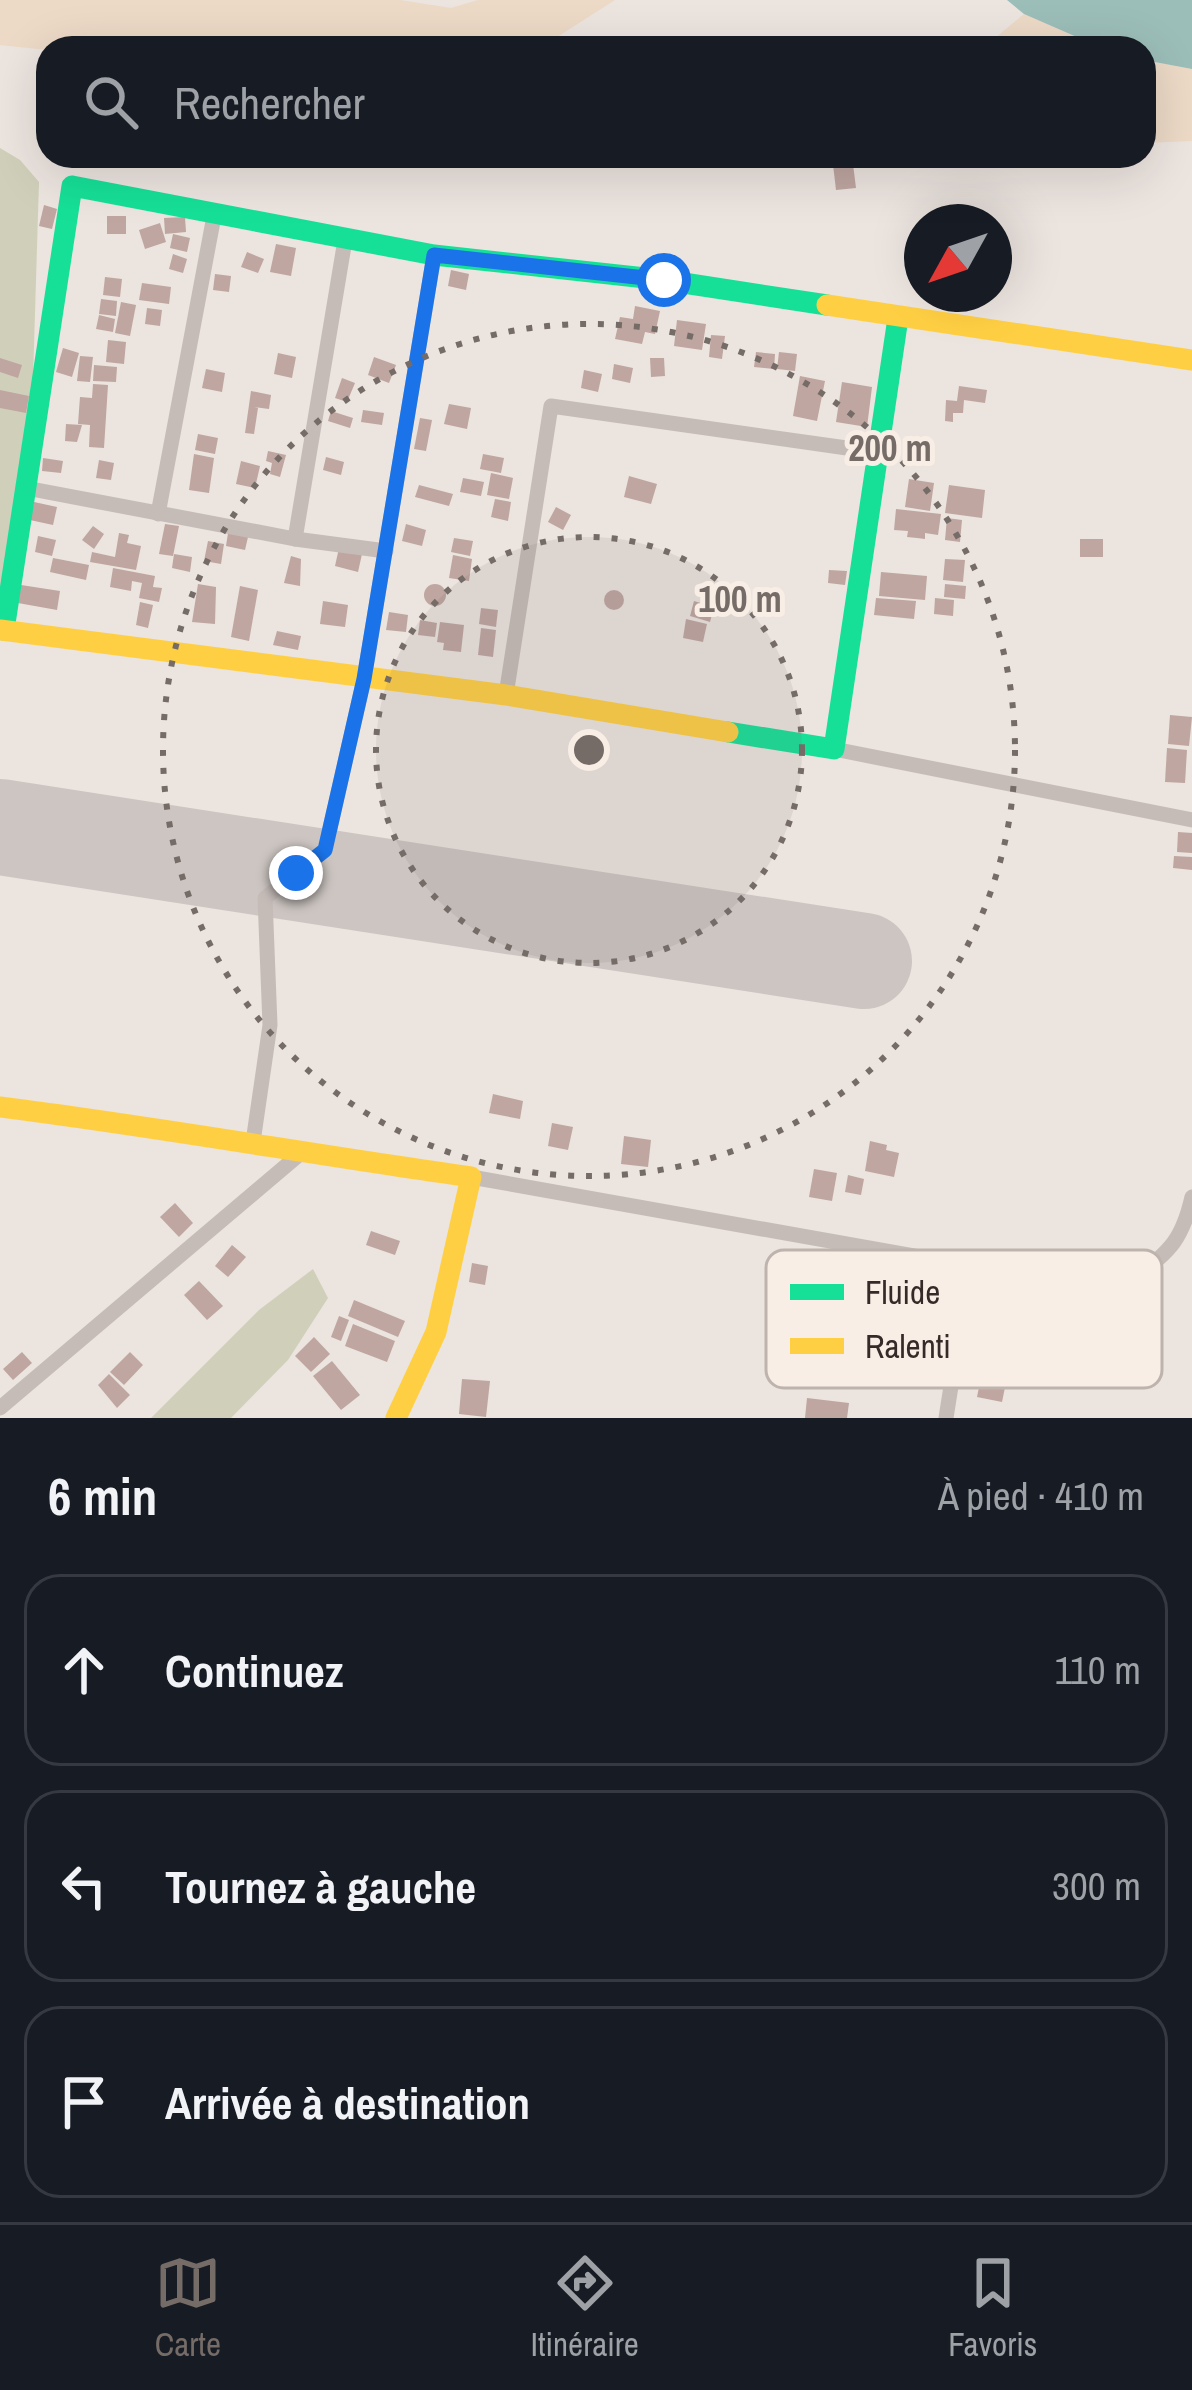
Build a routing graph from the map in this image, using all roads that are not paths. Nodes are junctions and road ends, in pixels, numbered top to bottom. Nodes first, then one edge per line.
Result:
1 (214, 216) junction
2 (344, 240) junction
3 (434, 255) junction
4 (898, 318) junction
5 (1192, 360) edge
6 (875, 452) junction
7 (26, 488) junction
8 (158, 514) junction
9 (296, 539) junction
10 (386, 551) junction
11 (2, 630) edge
12 (364, 679) junction
13 (506, 695) junction
14 (834, 749) junction
15 (1192, 820) edge
16 (0, 1107) edge
17 (254, 1142) junction
18 (301, 1153) junction
19 (471, 1178) junction
20 (1192, 1197) edge
21 (879, 1250) edge
22 (1162, 1257) edge
23 (951, 1388) edge
24 (0, 1408) edge
25 (396, 1418) edge
26 (946, 1418) edge

1 - 2 street
1 - 7 street
1 - 8 street
2 - 3 street
2 - 9 street
3 - 4 street
3 - 10 street
4 - 5 street
4 - 6 street
6 - 13 street
6 - 14 street
7 - 8 street
7 - 11 street
8 - 9 street
9 - 10 street
10 - 12 street
11 - 12 street
12 - 13 street
12 - 17 street
13 - 14 street
14 - 15 street
16 - 17 street
17 - 18 street
18 - 19 street
18 - 24 street
19 - 21 street
19 - 25 street
20 - 22 street
23 - 26 street

